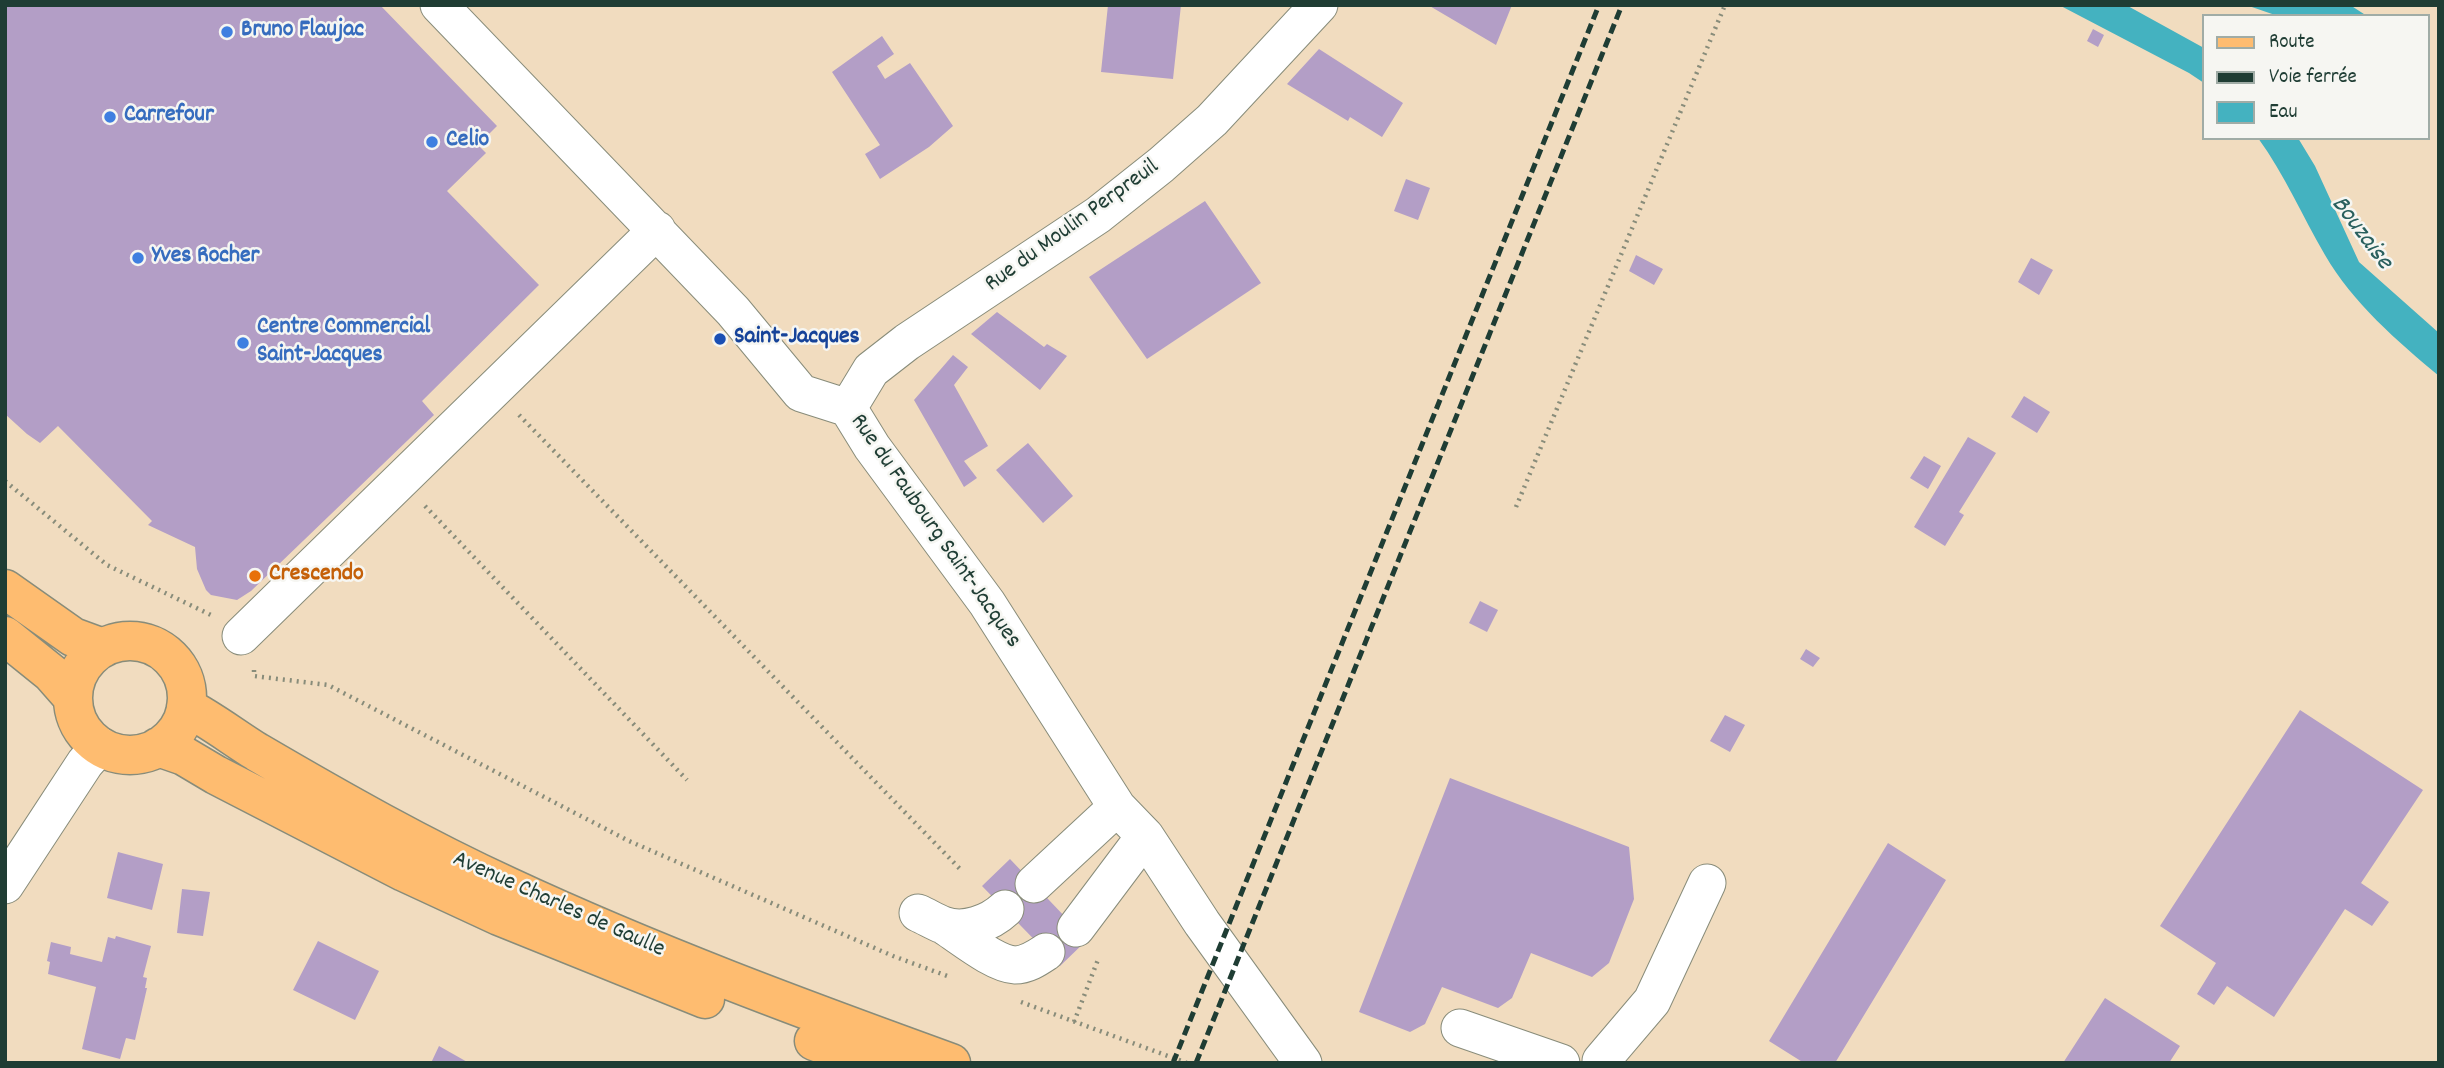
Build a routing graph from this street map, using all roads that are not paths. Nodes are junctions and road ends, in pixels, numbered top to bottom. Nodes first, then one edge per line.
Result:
1 (439, 5) edge
2 (1319, 5) edge
3 (657, 230) junction
4 (848, 408) junction
5 (5, 589) edge
6 (5, 636) edge
7 (239, 640) road end
8 (103, 648) junction
9 (73, 698) junction
10 (186, 707) junction
11 (100, 746) junction
12 (158, 747) junction
13 (1117, 807) junction
14 (1145, 836) junction
15 (1707, 883) dead end
16 (1034, 884) dead end
17 (5, 886) edge
18 (1005, 909) dead end
19 (1076, 928) dead end
20 (1046, 952) dead end
21 (1460, 1028) dead end
22 (1597, 1062) edge
23 (871, 1063) edge
24 (951, 1063) edge
25 (1303, 1063) edge
26 (1561, 1063) edge

1 - 3 street, Rue du Faubourg Saint-Jacques
2 - 4 street, Rue du Moulin Perpreuil
3 - 4 street, Rue du Faubourg Saint-Jacques
3 - 7 street
4 - 13 street, Rue du Faubourg Saint-Jacques
5 - 8 main road
6 - 9 main road
8 - 9 main road
8 - 10 main road
9 - 11 main road
10 - 12 main road
10 - 24 main road, Avenue Charles de Gaulle
11 - 12 main road
11 - 17 street
12 - 23 main road, Avenue Charles de Gaulle
13 - 14 street, Rue du Faubourg Saint-Jacques
13 - 16 street
14 - 19 street
14 - 25 street, Rue du Faubourg Saint-Jacques
15 - 22 street
18 - 20 street
21 - 26 street

